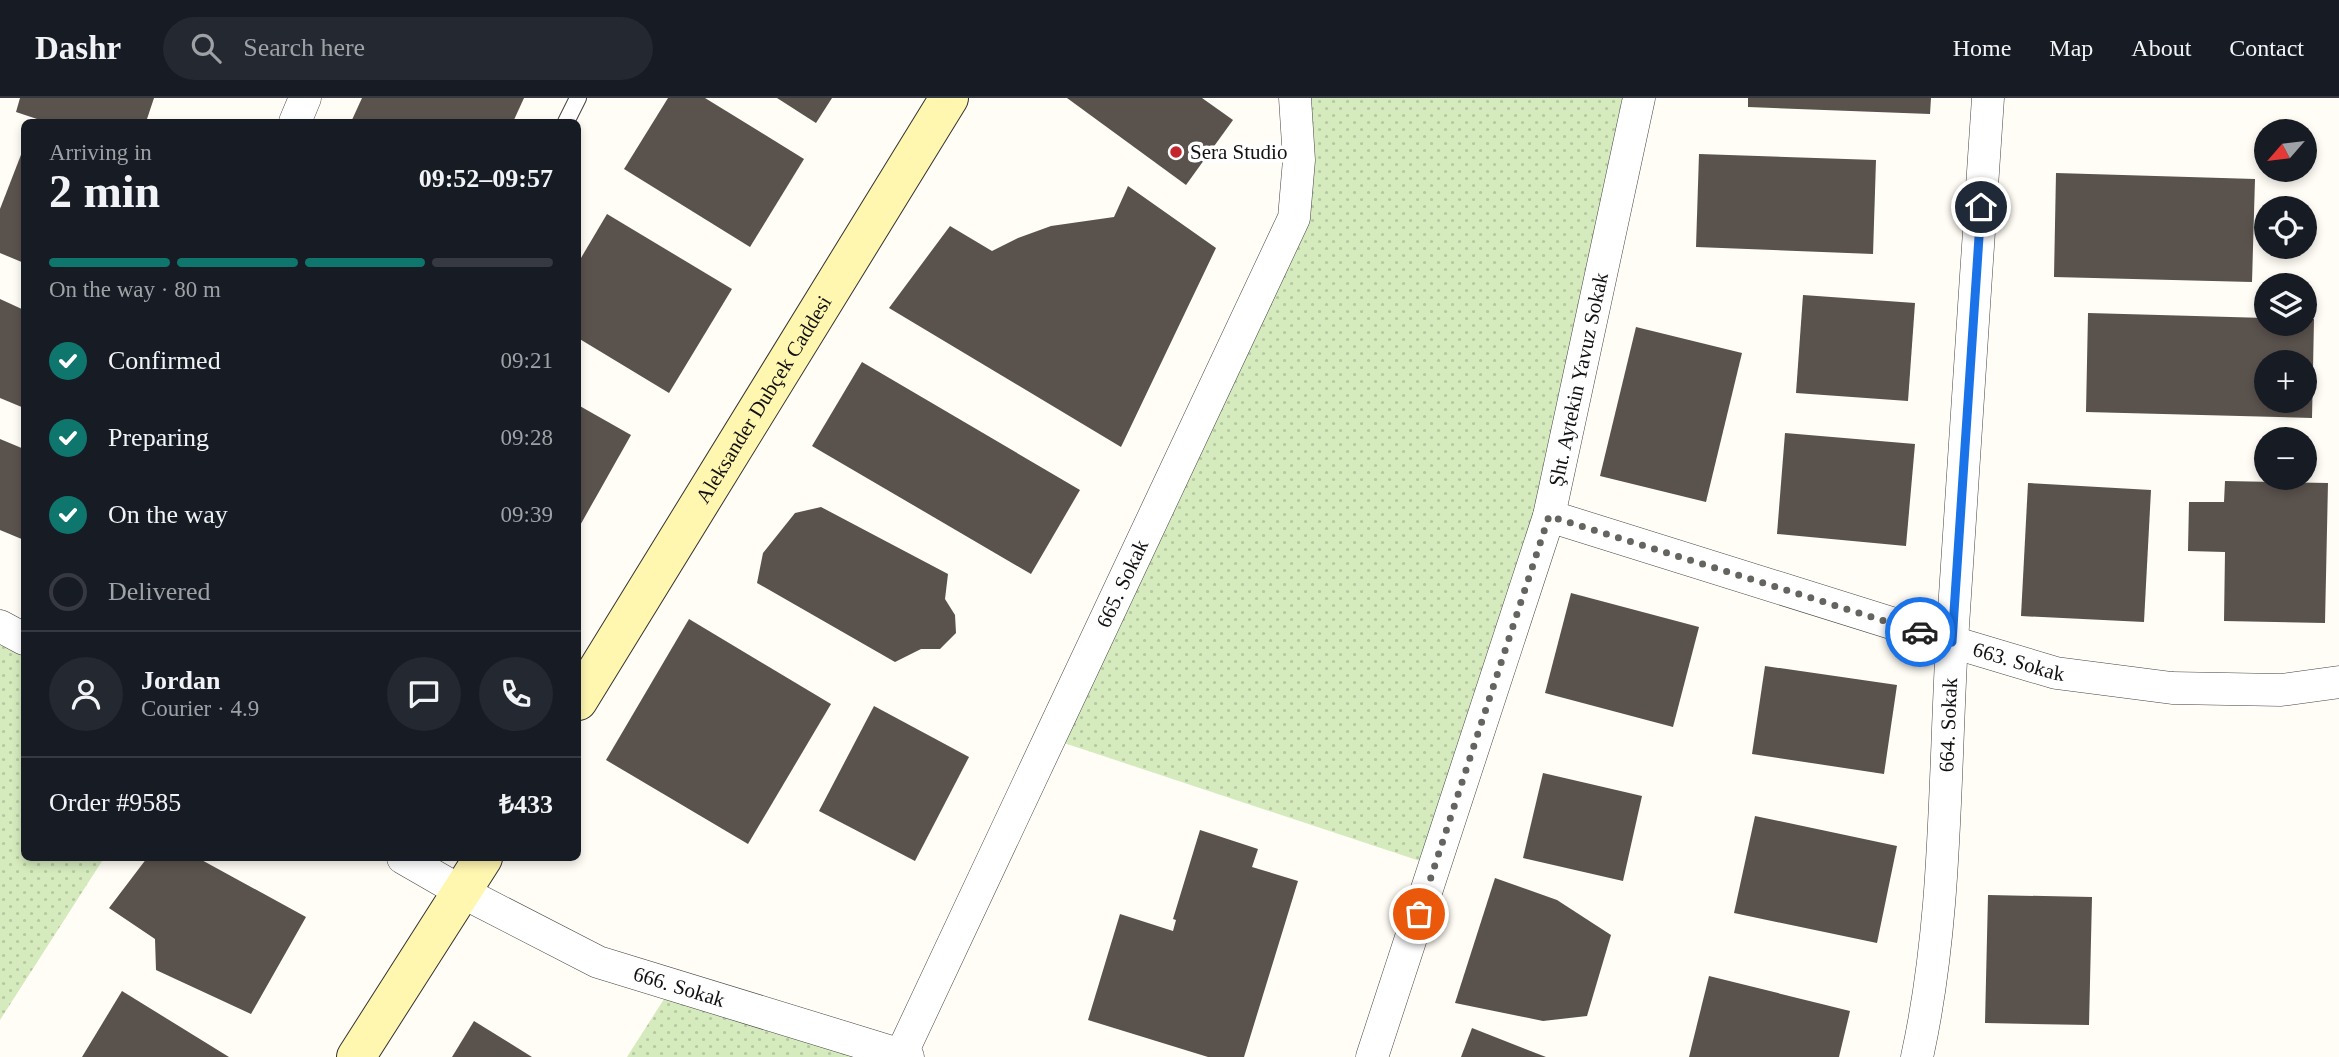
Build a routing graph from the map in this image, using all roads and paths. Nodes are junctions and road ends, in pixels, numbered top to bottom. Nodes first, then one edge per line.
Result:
1 (305, 98) edge
2 (578, 98) edge
3 (949, 98) edge
4 (1295, 98) edge
5 (1639, 98) edge
6 (1988, 98) edge
7 (296, 119) edge
8 (568, 119) edge
9 (1549, 516) junction
10 (0, 626) edge
11 (21, 637) edge
12 (1952, 642) junction
13 (2339, 682) edge
14 (581, 696) edge
15 (408, 861) edge
16 (480, 861) edge
17 (462, 892) junction
18 (903, 1056) edge
19 (356, 1057) edge
20 (1372, 1057) edge
21 (1917, 1057) edge

1 - 7 street
2 - 8 lane
3 - 14 main road, Aleksander Dubçek Caddesi
4 - 18 street, 665. Sokak
5 - 9 street, Şht. Aytekin Yavuz Sokak
6 - 12 street, 664. Sokak
9 - 12 street, 663. Sokak
9 - 20 street, Şht. Aytekin Yavuz Sokak
10 - 11 street
12 - 13 street, 663. Sokak
12 - 21 street, 664. Sokak
15 - 17 street, 666. Sokak
16 - 17 main road
17 - 18 street, 666. Sokak
17 - 19 main road

